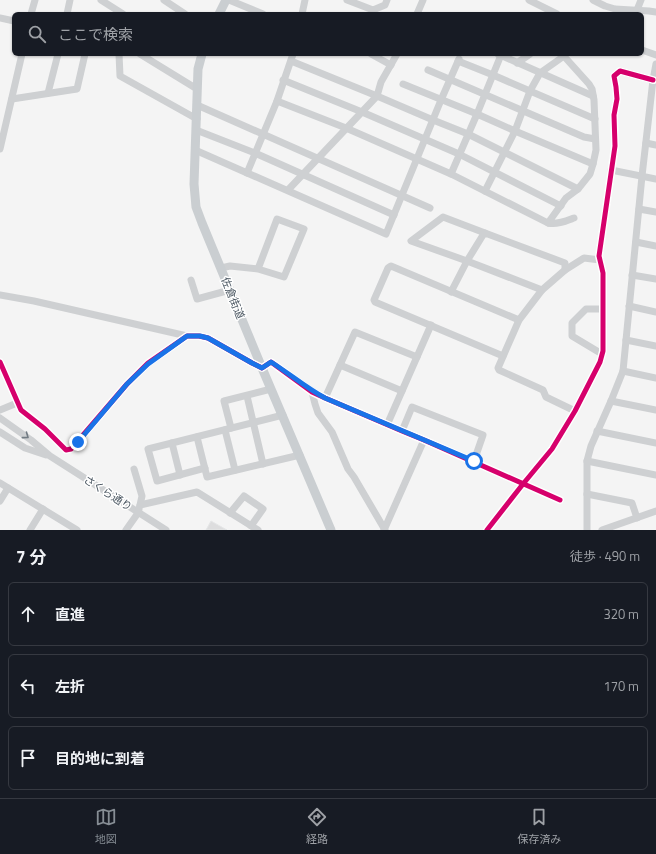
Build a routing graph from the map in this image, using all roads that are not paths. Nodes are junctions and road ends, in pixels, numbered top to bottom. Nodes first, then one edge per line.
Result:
1 (35, 0) edge
2 (70, 0) edge
3 (101, 0) edge
4 (164, 0) edge
5 (226, 0) edge
6 (229, 0) edge
7 (305, 0) edge
8 (387, 0) edge
9 (423, 0) edge
10 (529, 0) edge
11 (641, 0) edge
12 (350, 1) edge
13 (597, 1) edge
14 (637, 10) junction
15 (32, 12) edge
16 (67, 12) edge
17 (120, 12) edge
18 (182, 12) edge
19 (220, 12) edge
20 (258, 12) edge
21 (302, 12) edge
22 (373, 12) edge
23 (417, 12) edge
24 (553, 12) edge
25 (656, 12) edge
26 (0, 18) edge
27 (12, 21) edge
28 (644, 51) edge
29 (656, 54) edge
30 (22, 56) edge
31 (57, 56) edge
32 (85, 56) edge
33 (119, 56) edge
34 (143, 56) edge
35 (199, 56) edge
36 (375, 56) edge
37 (396, 56) edge
38 (499, 56) edge
39 (502, 56) edge
40 (527, 56) edge
41 (562, 56) edge
42 (564, 56) edge
43 (292, 58) edge
44 (517, 62) junction
45 (656, 64) edge
46 (391, 65) junction
47 (428, 70) dead end
48 (540, 73) junction
49 (493, 75) junction
50 (283, 80) junction
51 (450, 80) junction
52 (653, 80) junction
53 (403, 84) dead end
54 (197, 89) junction
55 (530, 91) junction
56 (48, 93) junction
57 (485, 94) junction
58 (377, 96) junction
59 (593, 96) junction
60 (12, 99) junction
61 (441, 100) junction
62 (277, 101) junction
63 (197, 105) junction
64 (523, 111) junction
65 (653, 111) edge
66 (362, 112) junction
67 (477, 114) junction
68 (197, 119) junction
69 (594, 119) junction
70 (433, 120) junction
71 (346, 128) junction
72 (196, 130) junction
73 (515, 131) junction
74 (263, 134) junction
75 (468, 134) junction
76 (426, 139) junction
77 (595, 139) junction
78 (646, 143) junction
79 (656, 145) edge
80 (0, 149) edge
81 (195, 150) junction
82 (505, 152) junction
83 (255, 153) junction
84 (459, 154) junction
85 (318, 158) junction
86 (417, 159) junction
87 (593, 164) junction
88 (611, 170) junction
89 (495, 172) junction
90 (247, 173) junction
91 (302, 174) junction
92 (451, 174) junction
93 (642, 176) junction
94 (656, 179) edge
95 (578, 189) junction
96 (288, 190) junction
97 (485, 191) junction
98 (402, 194) junction
99 (561, 206) junction
100 (430, 208) dead end
101 (639, 209) junction
102 (656, 212) edge
103 (394, 215) junction
104 (574, 218) dead end
105 (548, 224) junction
106 (485, 233) junction
107 (636, 242) junction
108 (656, 246) edge
109 (600, 260) junction
110 (467, 261) junction
111 (221, 268) junction
112 (258, 269) junction
113 (565, 270) junction
114 (632, 275) junction
115 (656, 279) edge
116 (191, 280) dead end
117 (230, 290) junction
118 (542, 290) junction
119 (451, 292) junction
120 (0, 295) edge
121 (629, 306) junction
122 (603, 309) junction
123 (656, 312) edge
124 (519, 320) junction
125 (431, 325) junction
126 (187, 336) junction
127 (626, 340) junction
128 (656, 346) edge
129 (602, 354) junction
130 (503, 356) junction
131 (417, 357) junction
132 (0, 362) edge
133 (340, 365) junction
134 (262, 368) junction
135 (623, 372) junction
136 (656, 378) edge
137 (271, 389) junction
138 (402, 391) junction
139 (312, 392) junction
140 (247, 396) junction
141 (325, 398) junction
142 (611, 401) junction
143 (17, 403) junction
144 (0, 410) edge
145 (656, 410) edge
146 (575, 411) junction
147 (283, 415) junction
148 (0, 418) edge
149 (253, 423) junction
150 (387, 425) junction
151 (228, 429) junction
152 (402, 431) junction
153 (597, 431) junction
154 (0, 432) edge
155 (198, 437) junction
156 (424, 440) junction
157 (172, 443) junction
158 (656, 443) edge
159 (300, 455) junction
160 (50, 456) junction
161 (474, 461) junction
162 (587, 461) junction
163 (263, 464) junction
164 (205, 468) junction
165 (134, 469) dead end
166 (235, 470) junction
167 (180, 475) junction
168 (656, 475) edge
169 (0, 483) edge
170 (523, 484) junction
171 (8, 488) junction
172 (587, 494) junction
173 (0, 500) edge
174 (560, 500) dead end
175 (140, 505) junction
176 (43, 509) junction
177 (656, 511) edge
178 (138, 513) junction
179 (230, 513) junction
180 (637, 518) junction
181 (251, 526) junction
182 (30, 530) edge
183 (77, 530) edge
184 (126, 530) edge
185 (166, 530) edge
186 (258, 530) edge
187 (332, 530) edge
188 (385, 530) edge
189 (487, 530) edge
190 (587, 530) edge
191 (602, 530) edge

1 - 15 street
2 - 16 street
3 - 17 street
4 - 18 street
5 - 19 main road
6 - 20 street
7 - 21 street
8 - 22 street
9 - 23 street
10 - 24 street
11 - 14 street
12 - 22 street
13 - 14 street
14 - 25 street
26 - 27 street
28 - 29 street
30 - 60 street
31 - 56 street
32 - 56 street
33 - 68 street
34 - 54 street
35 - 54 main road, 佐倉街道
36 - 46 street
37 - 46 street
38 - 49 street
39 - 44 street
40 - 44 street
41 - 48 street
42 - 59 street
43 - 50 street
43 - 58 street
44 - 48 street
45 - 52 street
46 - 58 street
47 - 51 street
48 - 55 street
48 - 59 street
49 - 51 street
49 - 55 street
49 - 57 street
50 - 62 street
50 - 66 street
51 - 57 street
51 - 61 street
52 - 65 street
52 - 88 street
53 - 61 street
54 - 63 main road, 佐倉街道
55 - 64 street
55 - 69 street
56 - 60 street
57 - 64 street
57 - 67 street
58 - 66 street
58 - 70 street
59 - 69 street
60 - 80 street
61 - 67 street
61 - 70 street
62 - 71 street
62 - 74 street
63 - 68 main road, 佐倉街道
63 - 74 street
64 - 73 street
64 - 77 street
65 - 78 street
66 - 71 street
66 - 76 street
67 - 73 street
67 - 75 street
68 - 72 main road, 佐倉街道
69 - 77 street
70 - 75 street
70 - 76 street
71 - 85 street
71 - 86 street
72 - 81 main road, 佐倉街道
72 - 83 street
73 - 82 street
73 - 87 street
74 - 83 street
74 - 85 street
75 - 82 street
75 - 84 street
76 - 84 street
76 - 86 street
77 - 87 street
78 - 79 street
78 - 93 street
81 - 90 street
81 - 111 main road, 佐倉街道
82 - 89 street
82 - 95 street
83 - 90 street
83 - 91 street
84 - 89 street
84 - 92 street
85 - 91 street
85 - 98 street
86 - 92 street
86 - 98 street
87 - 95 street
88 - 93 street
88 - 109 street
89 - 97 street
89 - 99 street
90 - 96 street
91 - 96 street
91 - 103 street
92 - 97 street
93 - 94 street
93 - 101 street
95 - 99 street
96 - 103 street
97 - 105 street
98 - 100 street
98 - 103 street
99 - 105 street
101 - 102 street
101 - 107 street
104 - 105 street
106 - 110 street
106 - 110 street
106 - 113 street
107 - 108 street
107 - 114 street
109 - 113 street
109 - 122 street
110 - 118 street
110 - 119 street
111 - 112 street
111 - 117 main road, 佐倉街道
112 - 112 street
113 - 118 street
114 - 115 street
114 - 121 street
116 - 117 street
117 - 134 main road, 佐倉街道
118 - 124 street
119 - 124 street
119 - 125 street
120 - 126 street
121 - 123 street
121 - 127 street
122 - 129 street
122 - 129 street
124 - 130 street
125 - 130 street
125 - 131 street
126 - 134 street
126 - 143 street
127 - 128 street
127 - 135 street
129 - 146 street
130 - 146 street
131 - 133 street
131 - 138 street
132 - 143 street
133 - 138 street
133 - 141 street
134 - 137 main road, 佐倉街道
134 - 139 street
135 - 136 street
135 - 142 street
137 - 140 street
137 - 147 main road, 佐倉街道
138 - 150 street
139 - 141 street
139 - 188 street
140 - 149 street
140 - 151 street
141 - 150 street
142 - 145 street
142 - 153 street
143 - 144 street
146 - 170 street
147 - 149 street
147 - 159 main road, 佐倉街道
148 -> 160 street, さくら通り
149 - 151 street
149 - 163 street
150 - 152 street
151 - 155 street
151 - 166 street
152 - 156 street
152 - 161 street
153 - 158 street
153 - 162 street
154 - 160 street, さくら通り
155 - 157 street
155 - 164 street
156 - 161 street
156 - 188 street
157 - 167 street
157 - 167 street
159 - 163 street
159 - 187 main road, 佐倉街道
160 - 178 street, さくら通り
161 - 170 street
162 - 168 street
162 - 172 street
163 - 166 street
164 - 166 street
164 - 167 street
165 - 175 street
169 - 171 street
170 - 174 street
170 - 189 street
171 - 173 street
171 - 176 street
172 - 180 street
172 - 190 street
175 - 178 street
175 - 179 street
176 - 182 street
176 - 183 street
177 - 180 street
178 - 184 street
178 - 185 street, さくら通り
179 - 181 street
179 - 181 street
180 - 191 street
181 - 186 street

